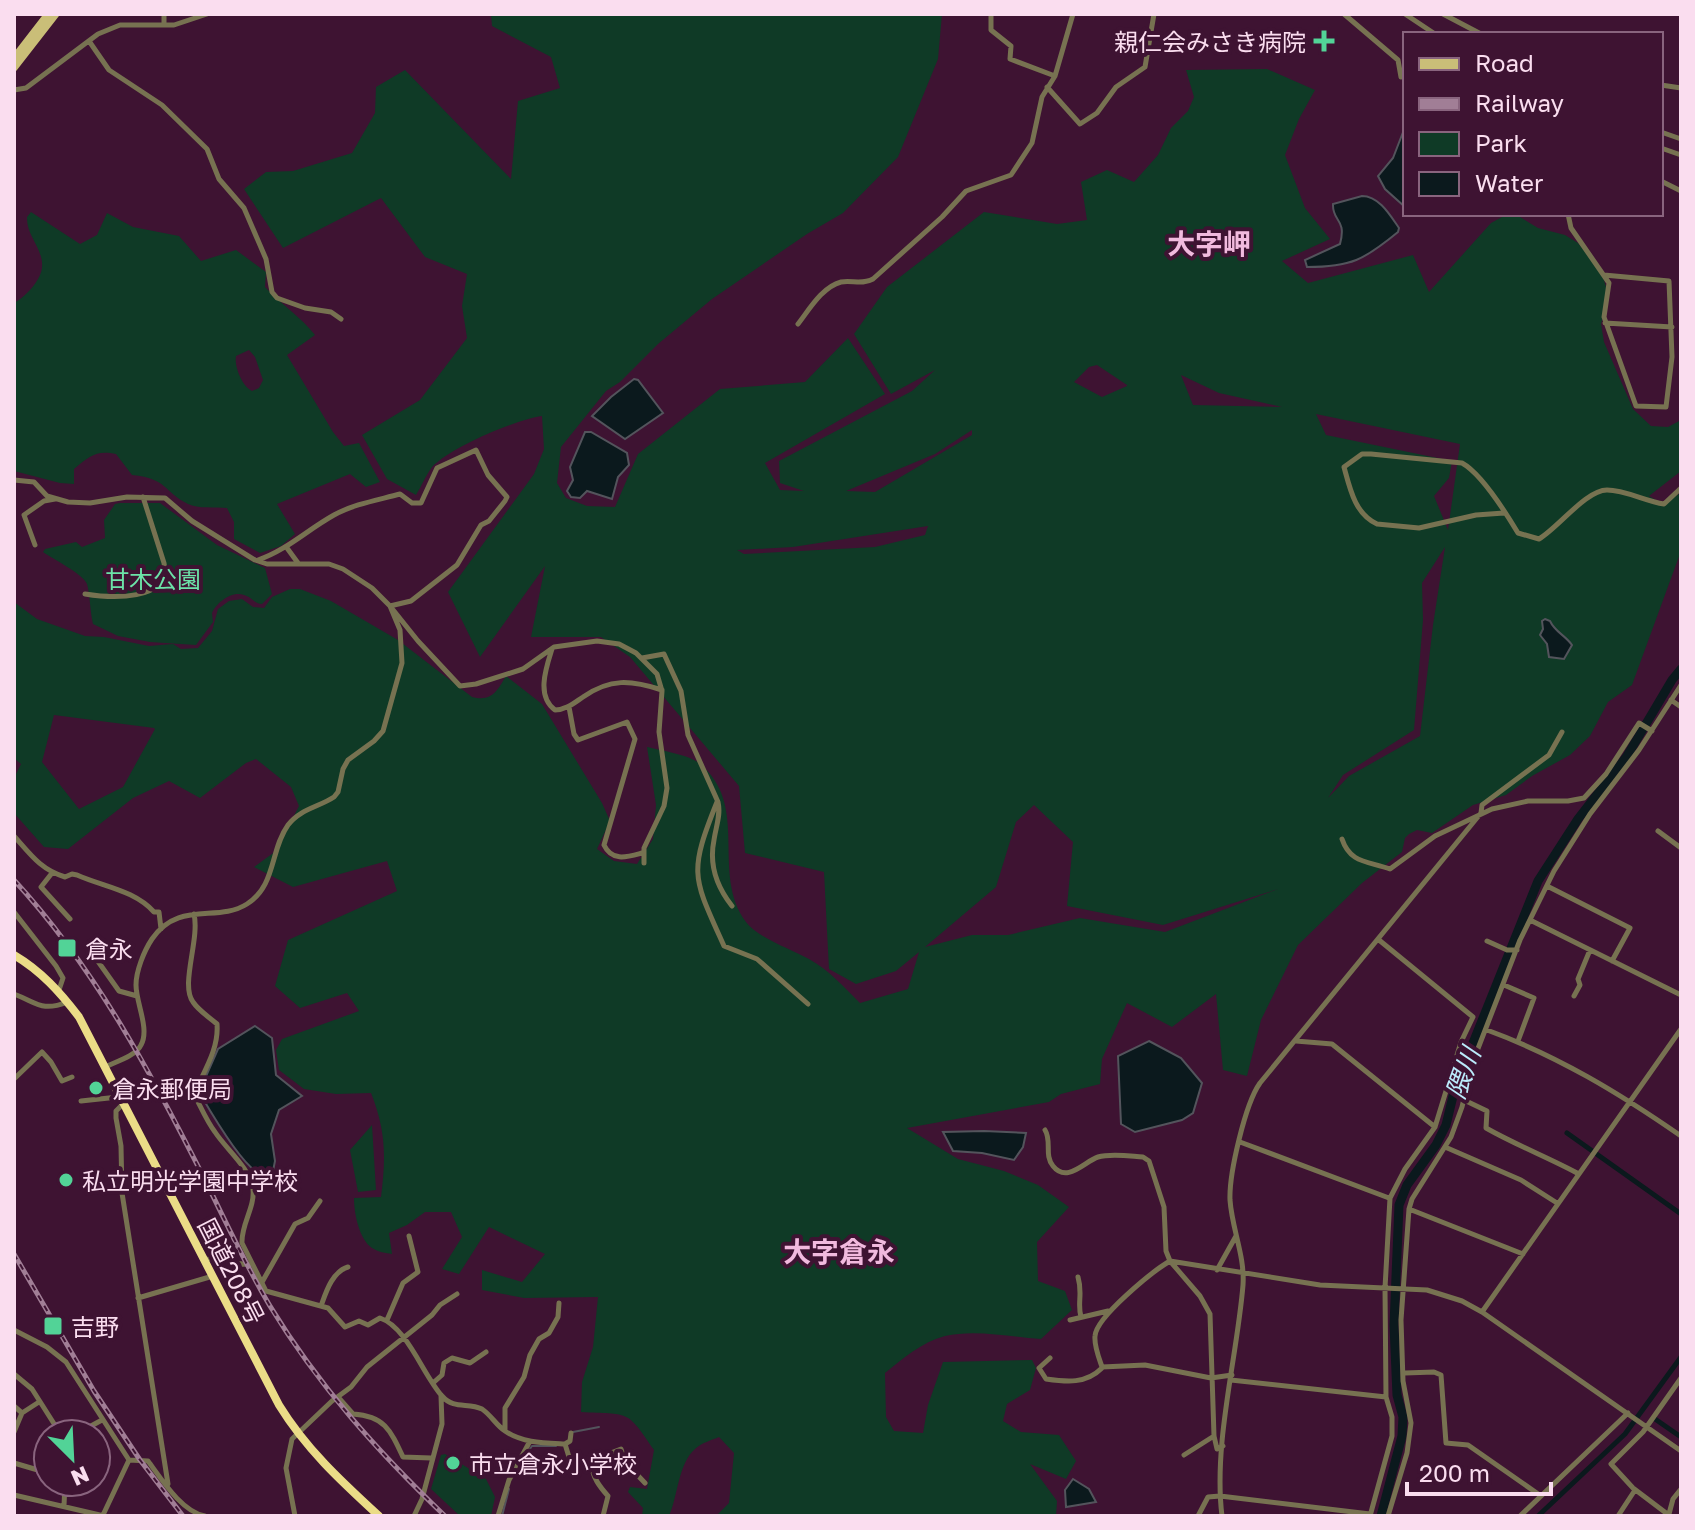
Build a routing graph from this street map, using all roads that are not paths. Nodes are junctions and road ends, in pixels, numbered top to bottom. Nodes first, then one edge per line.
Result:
1 (48, 14) edge
2 (56, 14) edge
3 (164, 14) edge
4 (207, 14) edge
5 (991, 14) edge
6 (1073, 14) edge
7 (1154, 14) edge
8 (1344, 14) edge
9 (1405, 14) edge
10 (1443, 14) edge
11 (164, 24) junction
12 (1432, 32) edge
13 (1477, 32) edge
14 (89, 41) junction
15 (14, 58) edge
16 (14, 68) edge
17 (1055, 76) junction
18 (1401, 77) dead end
19 (1047, 87) junction
20 (14, 90) edge
21 (1663, 182) edge
22 (1681, 191) edge
23 (1568, 216) edge
24 (1604, 275) junction
25 (341, 319) dead end
26 (1605, 323) junction
27 (798, 324) dead end
28 (1672, 327) junction
29 (14, 480) edge
30 (1681, 488) edge
31 (143, 497) junction
32 (56, 499) junction
33 (1504, 513) junction
34 (35, 545) dead end
35 (287, 548) junction
36 (258, 561) junction
37 (299, 564) junction
38 (85, 594) dead end
39 (390, 606) junction
40 (552, 648) junction
41 (641, 658) junction
42 (1681, 685) edge
43 (662, 690) junction
44 (1671, 700) junction
45 (569, 707) junction
46 (1681, 707) edge
47 (1650, 730) junction
48 (1562, 732) dead end
49 (718, 802) junction
50 (1478, 815) junction
51 (1658, 831) dead end
52 (14, 836) edge
53 (1342, 839) dead end
54 (1681, 848) edge
55 (643, 852) junction
56 (644, 863) dead end
57 (52, 873) junction
58 (1547, 886) junction
59 (732, 906) dead end
60 (14, 912) edge
61 (194, 914) junction
62 (70, 919) dead end
63 (1530, 920) junction
64 (161, 929) junction
65 (1379, 940) junction
66 (1487, 941) dead end
67 (1517, 950) junction
68 (1590, 950) junction
69 (14, 955) edge
70 (97, 960) dead end
71 (1612, 961) junction
72 (1504, 984) junction
73 (59, 990) junction
74 (14, 994) edge
75 (1681, 995) edge
76 (137, 996) junction
77 (1574, 996) dead end
78 (68, 1002) junction
79 (808, 1004) dead end
80 (1681, 1029) edge
81 (1487, 1030) junction
82 (1296, 1041) junction
83 (1518, 1041) junction
84 (104, 1067) junction
85 (72, 1077) dead end
86 (14, 1079) edge
87 (120, 1100) junction
88 (1464, 1100) junction
89 (1631, 1100) junction
90 (81, 1101) dead end
91 (1435, 1127) junction
92 (1045, 1130) dead end
93 (1681, 1136) edge
94 (1240, 1142) junction
95 (1445, 1147) junction
96 (1577, 1173) dead end
97 (1390, 1198) junction
98 (320, 1201) dead end
99 (1557, 1203) junction
100 (1409, 1209) junction
101 (1237, 1235) junction
102 (409, 1236) dead end
103 (1523, 1254) junction
104 (204, 1260) junction
105 (1170, 1261) junction
106 (250, 1264) junction
107 (348, 1267) dead end
108 (1217, 1270) junction
109 (1243, 1273) junction
110 (213, 1276) junction
111 (1078, 1277) dead end
112 (261, 1284) junction
113 (1385, 1288) junction
114 (1402, 1289) junction
115 (457, 1294) dead end
116 (138, 1298) junction
117 (559, 1303) dead end
118 (321, 1306) junction
119 (1109, 1311) junction
120 (1482, 1312) junction
121 (1081, 1317) junction
122 (387, 1320) junction
123 (1070, 1320) dead end
124 (14, 1330) edge
125 (404, 1339) junction
126 (486, 1352) dead end
127 (1050, 1358) dead end
128 (1103, 1367) junction
129 (1405, 1373) junction
130 (14, 1374) edge
131 (1211, 1378) junction
132 (1232, 1378) junction
133 (1681, 1378) edge
134 (433, 1383) junction
135 (441, 1395) junction
136 (338, 1397) junction
137 (1386, 1397) junction
138 (39, 1402) junction
139 (14, 1406) edge
140 (22, 1413) junction
141 (1628, 1413) junction
142 (50, 1418) edge
143 (101, 1418) edge
144 (1646, 1426) junction
145 (505, 1431) junction
146 (14, 1432) edge
147 (571, 1433) dead end
148 (297, 1434) junction
149 (112, 1435) edge
150 (1214, 1436) junction
151 (530, 1441) junction
152 (565, 1444) junction
153 (1223, 1446) junction
154 (1681, 1451) edge
155 (1184, 1455) dead end
156 (431, 1458) junction
157 (129, 1460) junction
158 (592, 1465) junction
159 (645, 1483) dead end
160 (168, 1484) junction
161 (1681, 1489) edge
162 (1635, 1490) junction
163 (14, 1495) edge
164 (1220, 1496) junction
165 (1541, 1496) junction
166 (64, 1498) edge
167 (64, 1506) junction
168 (1370, 1515) edge
169 (1670, 1515) edge
170 (103, 1516) edge
171 (205, 1516) edge
172 (295, 1516) edge
173 (379, 1516) edge
174 (414, 1516) edge
175 (498, 1516) edge
176 (603, 1516) edge
177 (1198, 1516) edge
178 (1222, 1516) edge
179 (1388, 1516) edge
180 (1520, 1516) edge
181 (1618, 1516) edge

1 - 15 main road
2 - 16 main road
3 - 11 street
4 - 11 street
5 - 17 street
6 - 17 street
7 - 19 street
8 - 18 street
9 - 12 street
10 - 13 street
11 - 14 street
14 - 20 street
14 - 25 street
17 - 19 street
19 - 27 street
21 - 22 street
23 - 24 street
24 - 26 street
24 - 28 street
26 - 28 street
26 - 28 street
29 - 32 street
30 - 33 street
31 - 32 street
31 - 36 street
31 - 38 street
32 - 34 street
33 - 33 street
35 - 36 street
35 - 37 street
35 - 39 street
36 - 37 street
37 - 39 street
39 - 40 street
39 - 61 street
40 - 41 street
40 - 45 street
41 - 43 street
41 - 49 street
42 - 44 street
43 - 45 street
43 - 55 street
44 - 46 street
44 - 47 street
45 - 55 street
47 - 50 street
47 - 58 street
48 - 50 street
49 - 59 street
49 - 79 street
50 - 53 street
50 - 65 street
51 - 54 street
52 - 57 street
55 - 56 street
57 - 62 street
57 - 64 street
58 - 63 street
58 - 71 street
60 - 73 street
61 - 64 street
61 - 106 street
63 - 67 street
63 - 68 street
64 - 76 street
65 - 82 street
65 - 91 street
66 - 67 street
67 - 72 street
68 - 71 street
68 - 77 street
69 - 73 highway, 国道208号
70 - 76 street
71 - 75 street
72 - 81 street
72 - 83 street
73 - 78 highway, 国道208号
74 - 78 street
76 - 84 street
78 - 84 highway, 国道208号
80 - 89 street
81 - 83 street
81 - 88 street
82 - 91 street
82 - 94 street
83 - 89 street
84 - 87 highway, 国道208号
85 - 86 street
87 - 90 street
87 - 104 highway, 国道208号
87 - 116 street
88 - 95 street
88 - 96 street
89 - 93 street
89 - 99 street
91 - 97 street
92 - 105 street
94 - 97 street
94 - 101 street
95 - 99 street
95 - 100 street
97 - 113 street
98 - 112 street
99 - 103 street
100 - 103 street
100 - 114 street
101 - 108 street
101 - 109 street
102 - 122 street
103 - 120 street
104 - 106 street
104 - 110 highway, 国道208号
105 - 108 street
105 - 119 street
105 - 131 street
106 - 112 street
107 - 118 street
108 - 109 street
109 - 113 street
109 - 132 street
110 - 116 street
110 - 148 highway, 国道208号
111 - 121 street
112 - 118 street
113 - 114 street
113 - 137 street
114 - 120 street
114 - 129 street
115 - 125 street
116 - 160 street
117 - 145 street
118 - 122 street
119 - 121 street
119 - 128 street
120 - 141 street
121 - 123 street
122 - 125 street
124 - 143 street
125 - 134 street
125 - 136 street
126 - 134 street
127 - 128 street
128 - 131 street
129 - 165 street
129 - 179 street
130 - 138 street
131 - 132 street
131 - 150 street
132 - 137 street
132 - 153 street
133 - 144 street
134 - 135 street
135 - 145 street
135 - 156 street
136 - 148 street
136 - 156 street
137 - 168 street
138 - 140 street
138 - 142 street
139 - 140 street
140 - 146 street
141 - 144 street
141 - 165 street
144 - 154 street
144 - 162 street
145 - 151 street
147 - 152 street
148 - 172 street
148 - 173 highway, 国道208号
149 - 157 street
150 - 153 street
150 - 155 street
151 - 152 street
151 - 175 street
152 - 158 street
153 - 164 street
156 - 174 street
157 - 160 street
157 - 170 street
158 - 159 street
158 - 176 street
160 - 171 street
161 - 169 street
162 - 169 street
162 - 181 street
163 - 167 street
164 - 168 street
164 - 177 street
164 - 178 street
165 - 180 street
166 - 167 street
167 - 170 street

